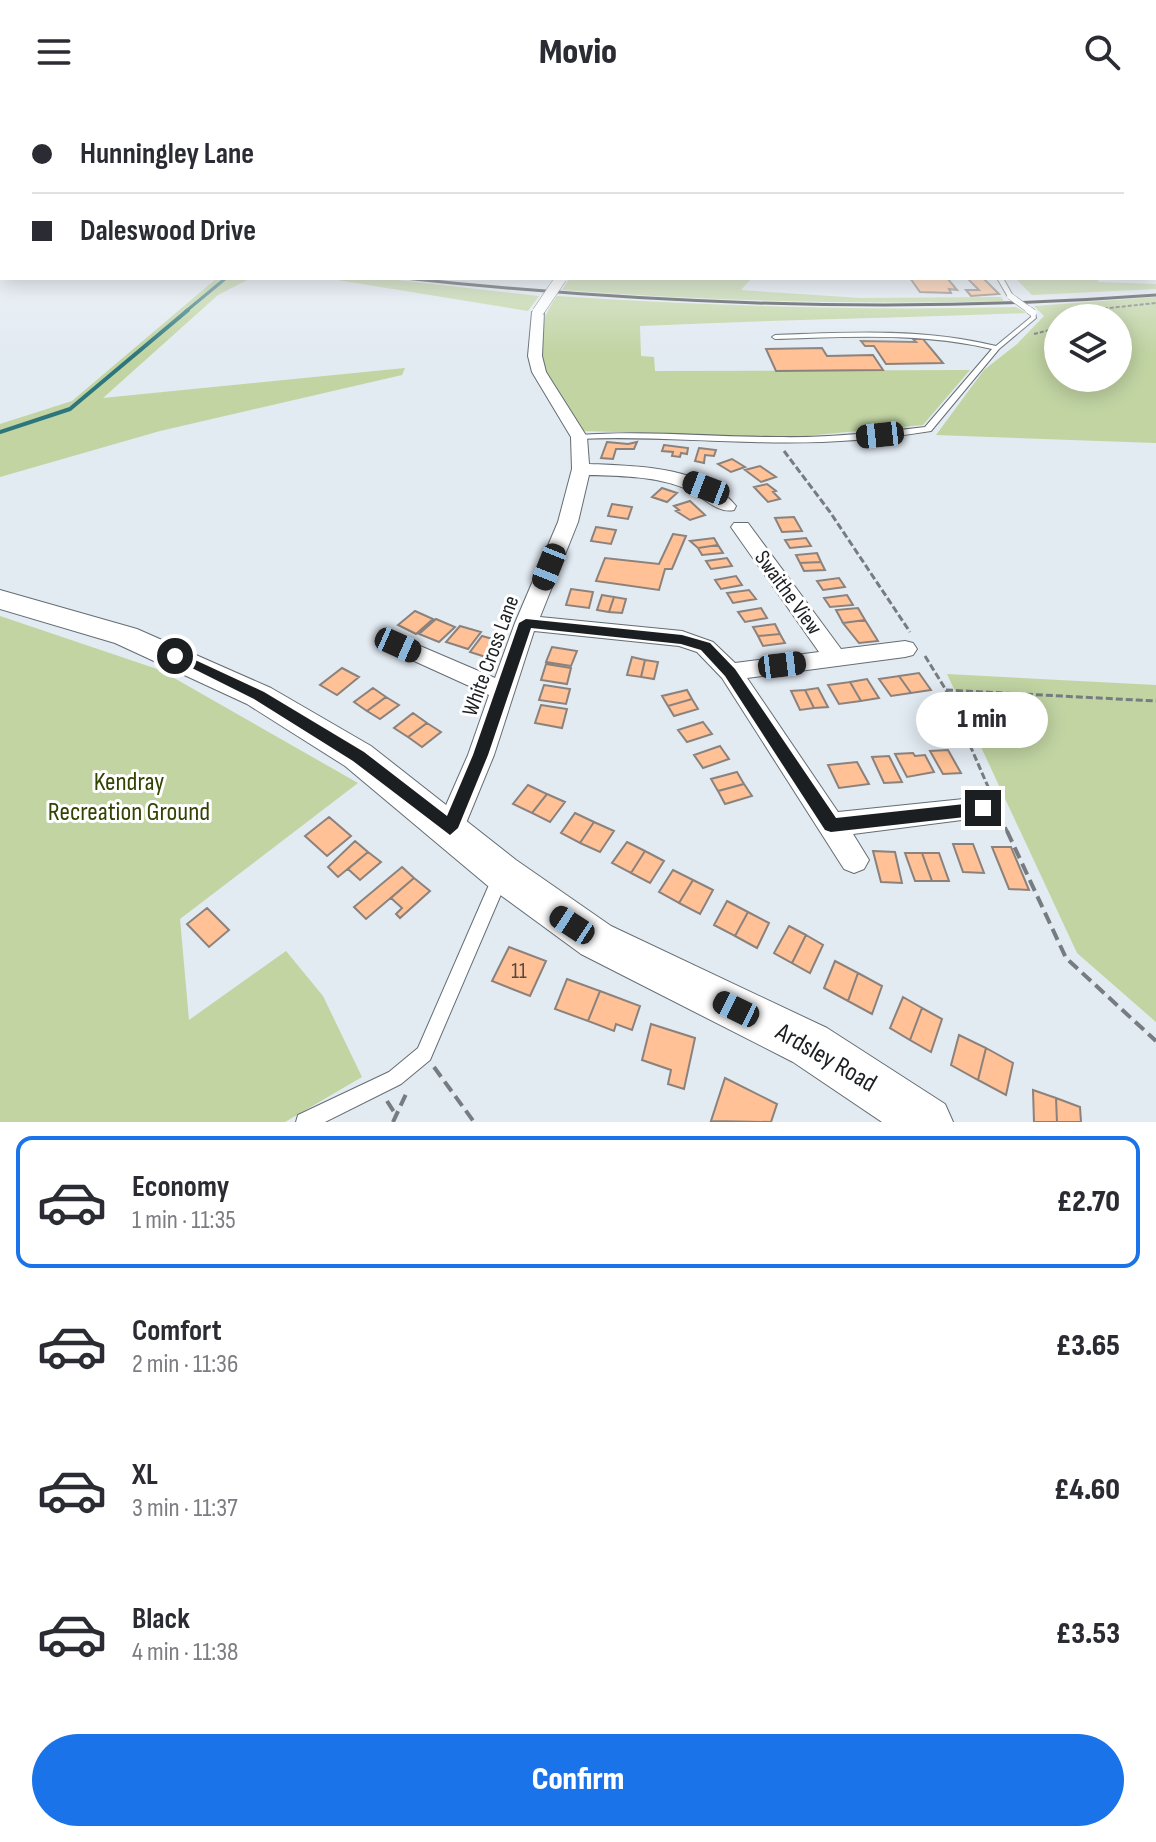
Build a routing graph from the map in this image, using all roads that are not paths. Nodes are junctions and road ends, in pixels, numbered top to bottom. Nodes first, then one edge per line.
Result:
1 (560, 280) edge
2 (1001, 280) edge
3 (775, 337) dead end
4 (997, 348) junction
5 (579, 437) junction
6 (581, 469) junction
7 (727, 506) dead end
8 (741, 527) dead end
9 (0, 599) edge
10 (526, 623) junction
11 (912, 644) road end
12 (398, 645) dead end
13 (835, 658) junction
14 (730, 672) junction
15 (505, 687) junction
16 (990, 804) road end
17 (831, 825) junction
18 (450, 828) junction
19 (854, 860) dead end
20 (502, 873) junction
21 (305, 1122) edge
22 (927, 1122) edge

1 - 5 street, White Cross Lane, bridge
2 - 4 lane, bridge
3 - 4 lane
4 - 5 lane
5 - 6 street, White Cross Lane
6 - 7 street
6 - 10 street, White Cross Lane
8 - 13 street, Swaithe View
9 - 18 main road, Ardsley Road
10 - 14 street
10 - 15 street, White Cross Lane
11 - 13 street
12 - 15 street
13 - 14 street
14 - 17 street
15 - 18 street, White Cross Lane
16 - 17 street
17 - 19 street
18 - 20 main road, Ardsley Road
20 - 21 lane
20 - 22 main road, Ardsley Road

